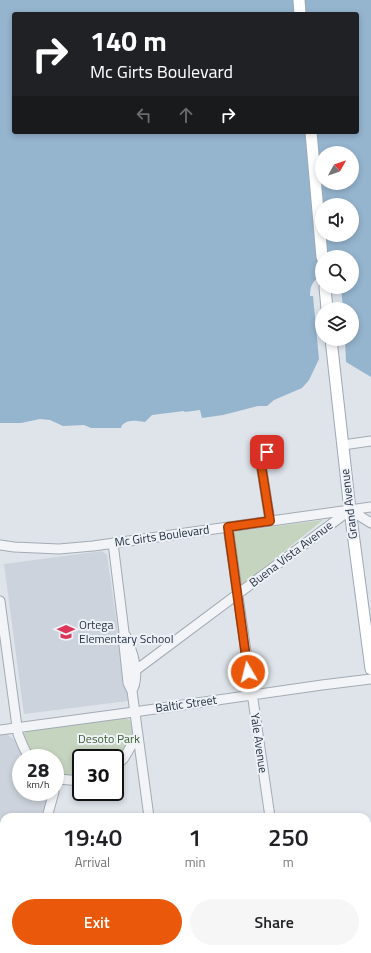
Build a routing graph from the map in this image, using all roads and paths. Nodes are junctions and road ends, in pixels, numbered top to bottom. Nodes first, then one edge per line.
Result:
1 (299, 0) edge
2 (300, 12) edge
3 (311, 134) edge
4 (321, 250) edge
5 (332, 346) edge
6 (371, 441) edge
7 (343, 445) junction
8 (267, 452) dead end
9 (371, 508) edge
10 (350, 510) junction
11 (270, 521) junction
12 (371, 523) edge
13 (228, 527) junction
14 (113, 543) junction
15 (0, 545) edge
16 (238, 594) junction
17 (0, 601) edge
18 (124, 632) junction
19 (371, 669) edge
20 (136, 670) junction
21 (371, 679) edge
22 (132, 691) junction
23 (252, 695) junction
24 (134, 712) junction
25 (17, 727) junction
26 (0, 730) edge
27 (138, 734) junction
28 (24, 749) edge
29 (124, 758) edge
30 (52, 801) edge
31 (48, 813) edge
32 (148, 813) edge
33 (269, 813) edge

1 - 2 main road
3 - 4 main road
5 - 7 main road, Grand Avenue
6 - 7 street
7 - 10 main road, Grand Avenue
8 - 11 street
9 - 10 street, Mc Girts Boulevard
10 - 11 street, Mc Girts Boulevard
10 - 12 street
10 - 16 street, Buena Vista Avenue
10 - 19 main road, Grand Avenue
11 - 13 street, Mc Girts Boulevard
13 - 14 street, Mc Girts Boulevard
13 - 16 street, Yale Avenue
14 - 15 street, Mc Girts Boulevard
14 - 18 street
16 - 20 street, Buena Vista Avenue
16 - 23 street, Yale Avenue
17 - 25 street
18 - 20 street
18 - 22 street
20 - 22 street
21 - 23 street, Baltic Street
22 - 24 street
23 - 24 street, Baltic Street
23 - 33 street, Yale Avenue
24 - 25 street, Baltic Street
24 - 27 street
25 - 26 street, Baltic Street
25 - 28 street
27 - 29 street
27 - 32 street
30 - 31 street

